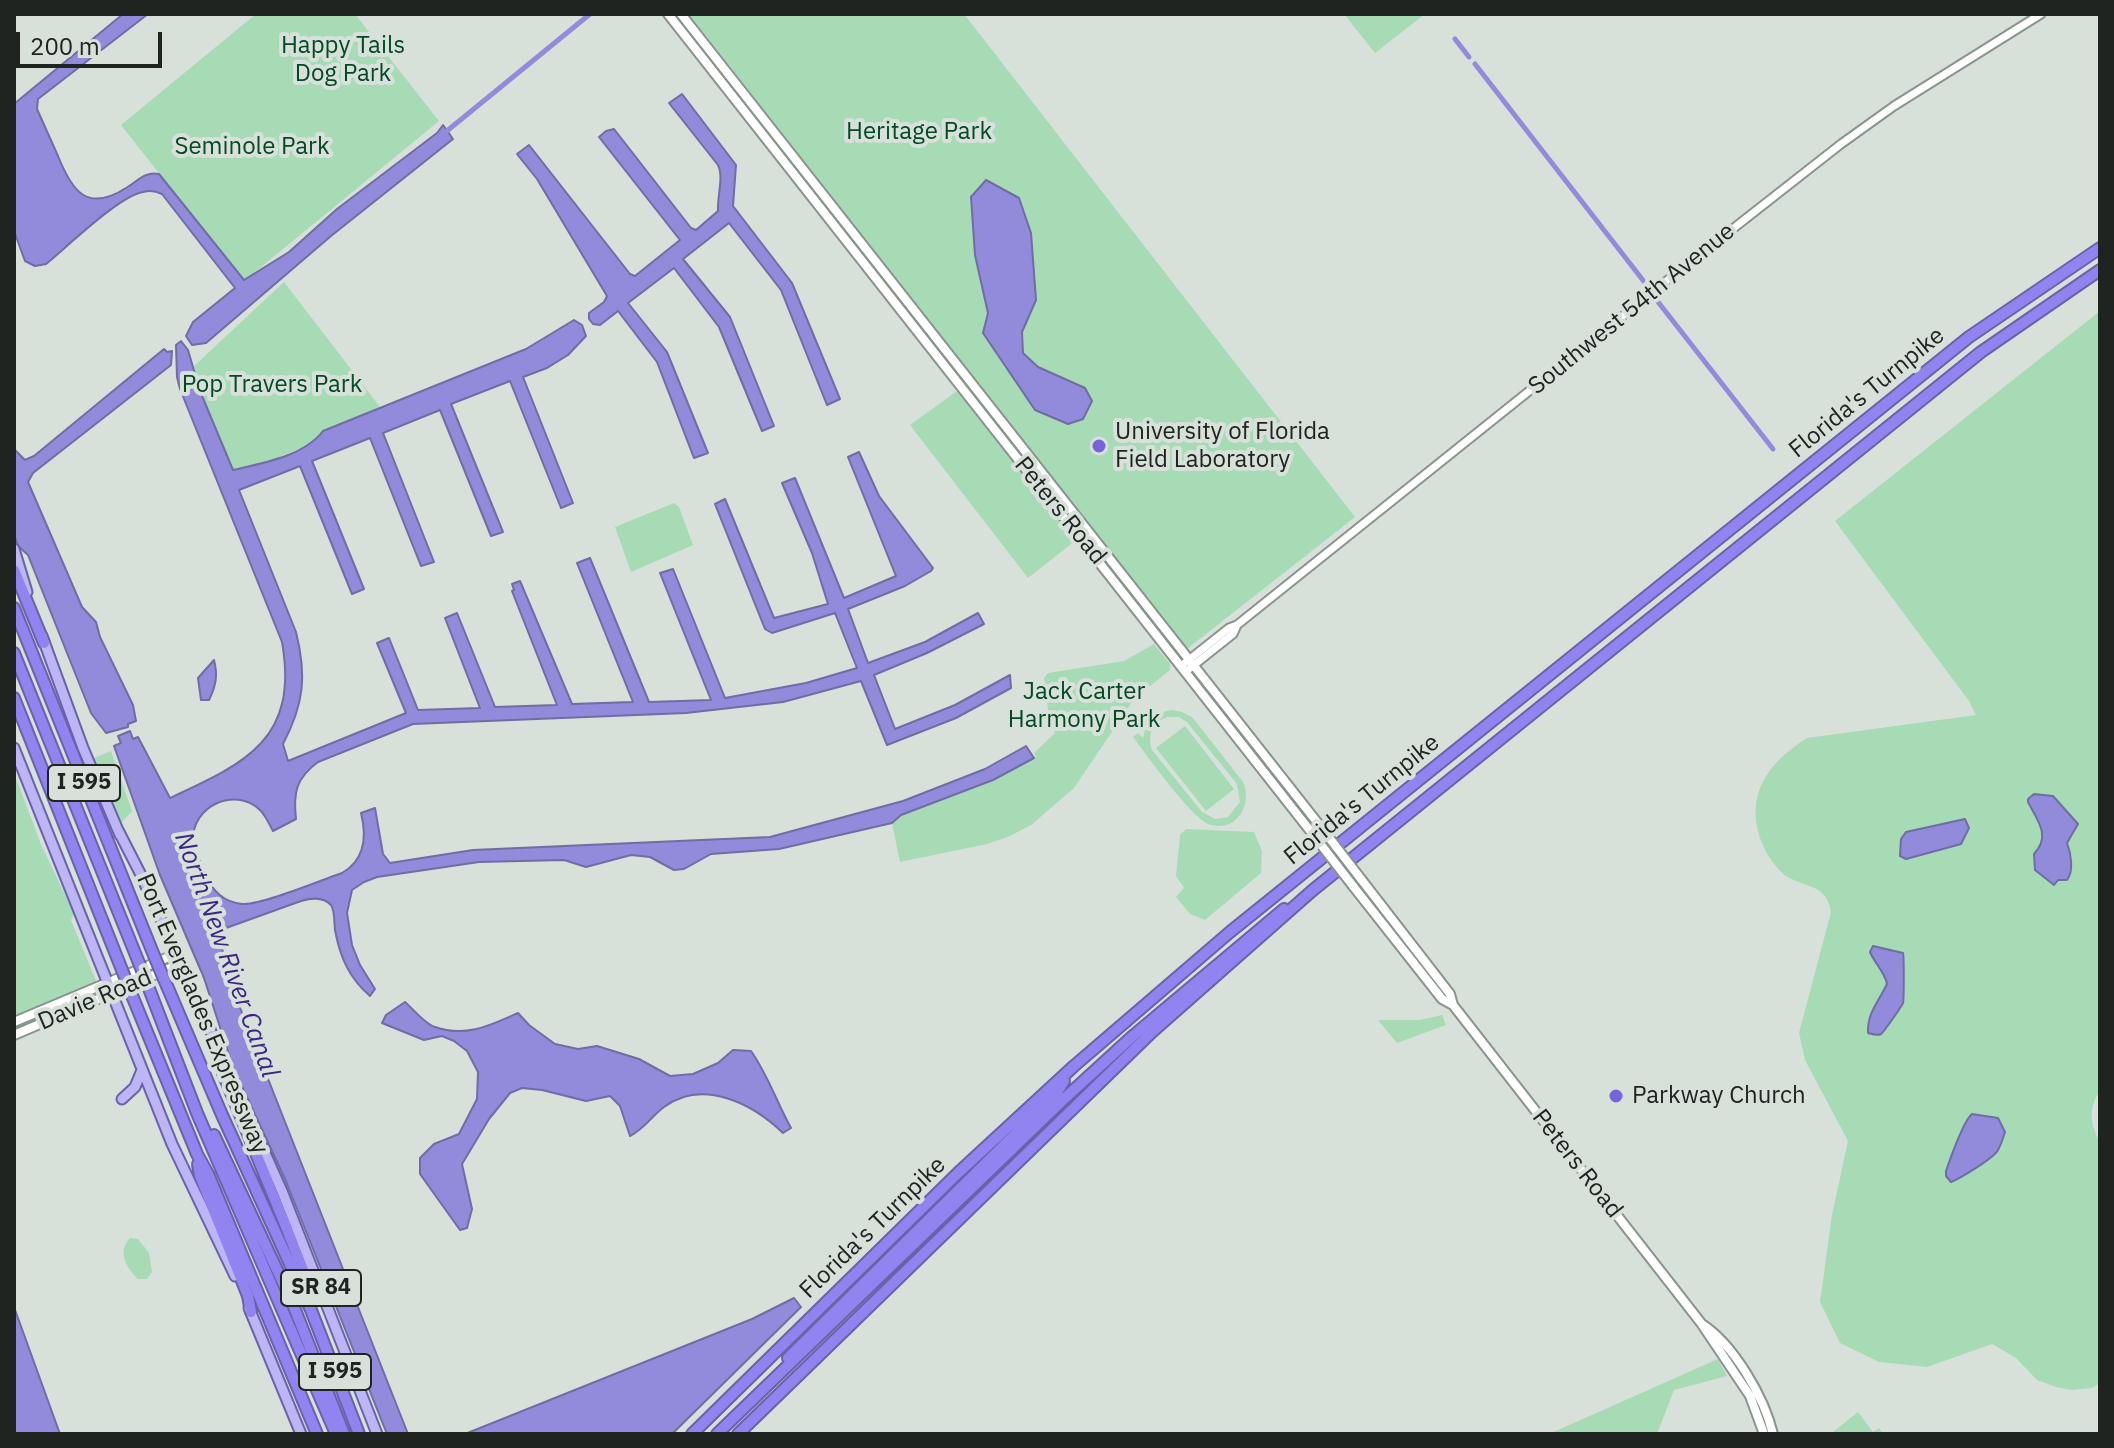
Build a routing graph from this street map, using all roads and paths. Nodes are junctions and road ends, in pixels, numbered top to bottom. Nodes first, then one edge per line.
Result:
1 (668, 14) edge
2 (681, 14) edge
3 (2041, 14) edge
4 (2100, 248) edge
5 (2100, 270) edge
6 (14, 549) edge
7 (14, 570) edge
8 (14, 608) edge
9 (44, 643) junction
10 (14, 653) edge
11 (1187, 666) junction
12 (14, 698) edge
13 (14, 748) edge
14 (118, 830) junction
15 (1313, 890) junction
16 (173, 961) junction
17 (110, 988) junction
18 (1453, 1005) junction
19 (14, 1022) edge
20 (163, 1024) junction
21 (14, 1035) edge
22 (1074, 1066) junction
23 (142, 1070) junction
24 (223, 1073) junction
25 (122, 1099) dead end
26 (261, 1143) junction
27 (197, 1154) junction
28 (311, 1310) junction
29 (251, 1312) junction
30 (1701, 1323) junction
31 (301, 1434) edge
32 (317, 1434) edge
33 (333, 1434) edge
34 (344, 1434) edge
35 (359, 1434) edge
36 (377, 1434) edge
37 (692, 1434) edge
38 (714, 1434) edge
39 (738, 1434) edge
40 (1764, 1434) edge
41 (1773, 1434) edge

1 - 11 main road, Peters Road
2 - 11 main road, Peters Road
3 - 11 street, Southwest 54th Avenue
4 - 22 highway, Florida's Turnpike
5 - 15 highway, Florida's Turnpike
6 - 9 main road, SR 84
7 - 9 highway
8 - 28 highway, Port Everglades Expressway / I 595, bridge
9 - 14 main road, SR 84
10 - 20 highway, bridge
11 - 18 main road, Peters Road, bridge
11 - 18 main road, Peters Road, bridge
12 - 27 highway, I 595, bridge
13 - 17 main road, SR 84
14 - 16 main road, SR 84
14 - 26 main road
15 - 38 highway
15 - 39 highway, Florida's Turnpike
16 - 17 main road, Davie Road
16 - 24 main road, SR 84
17 - 19 main road, Davie Road
17 - 21 main road, Davie Road
17 - 23 main road, SR 84
18 - 30 main road, Peters Road
20 - 33 highway
20 - 34 highway
22 - 37 highway, Florida's Turnpike
22 - 38 highway
23 - 25 main road
23 - 29 main road, SR 84
24 - 26 main road, SR 84
24 - 28 highway
26 - 36 main road, SR 84
27 - 29 highway
27 - 32 highway, I 595
28 - 35 highway, Port Everglades Expressway / I 595
29 - 31 main road, SR 84
30 - 40 main road, Peters Road
30 - 41 main road, Peters Road

